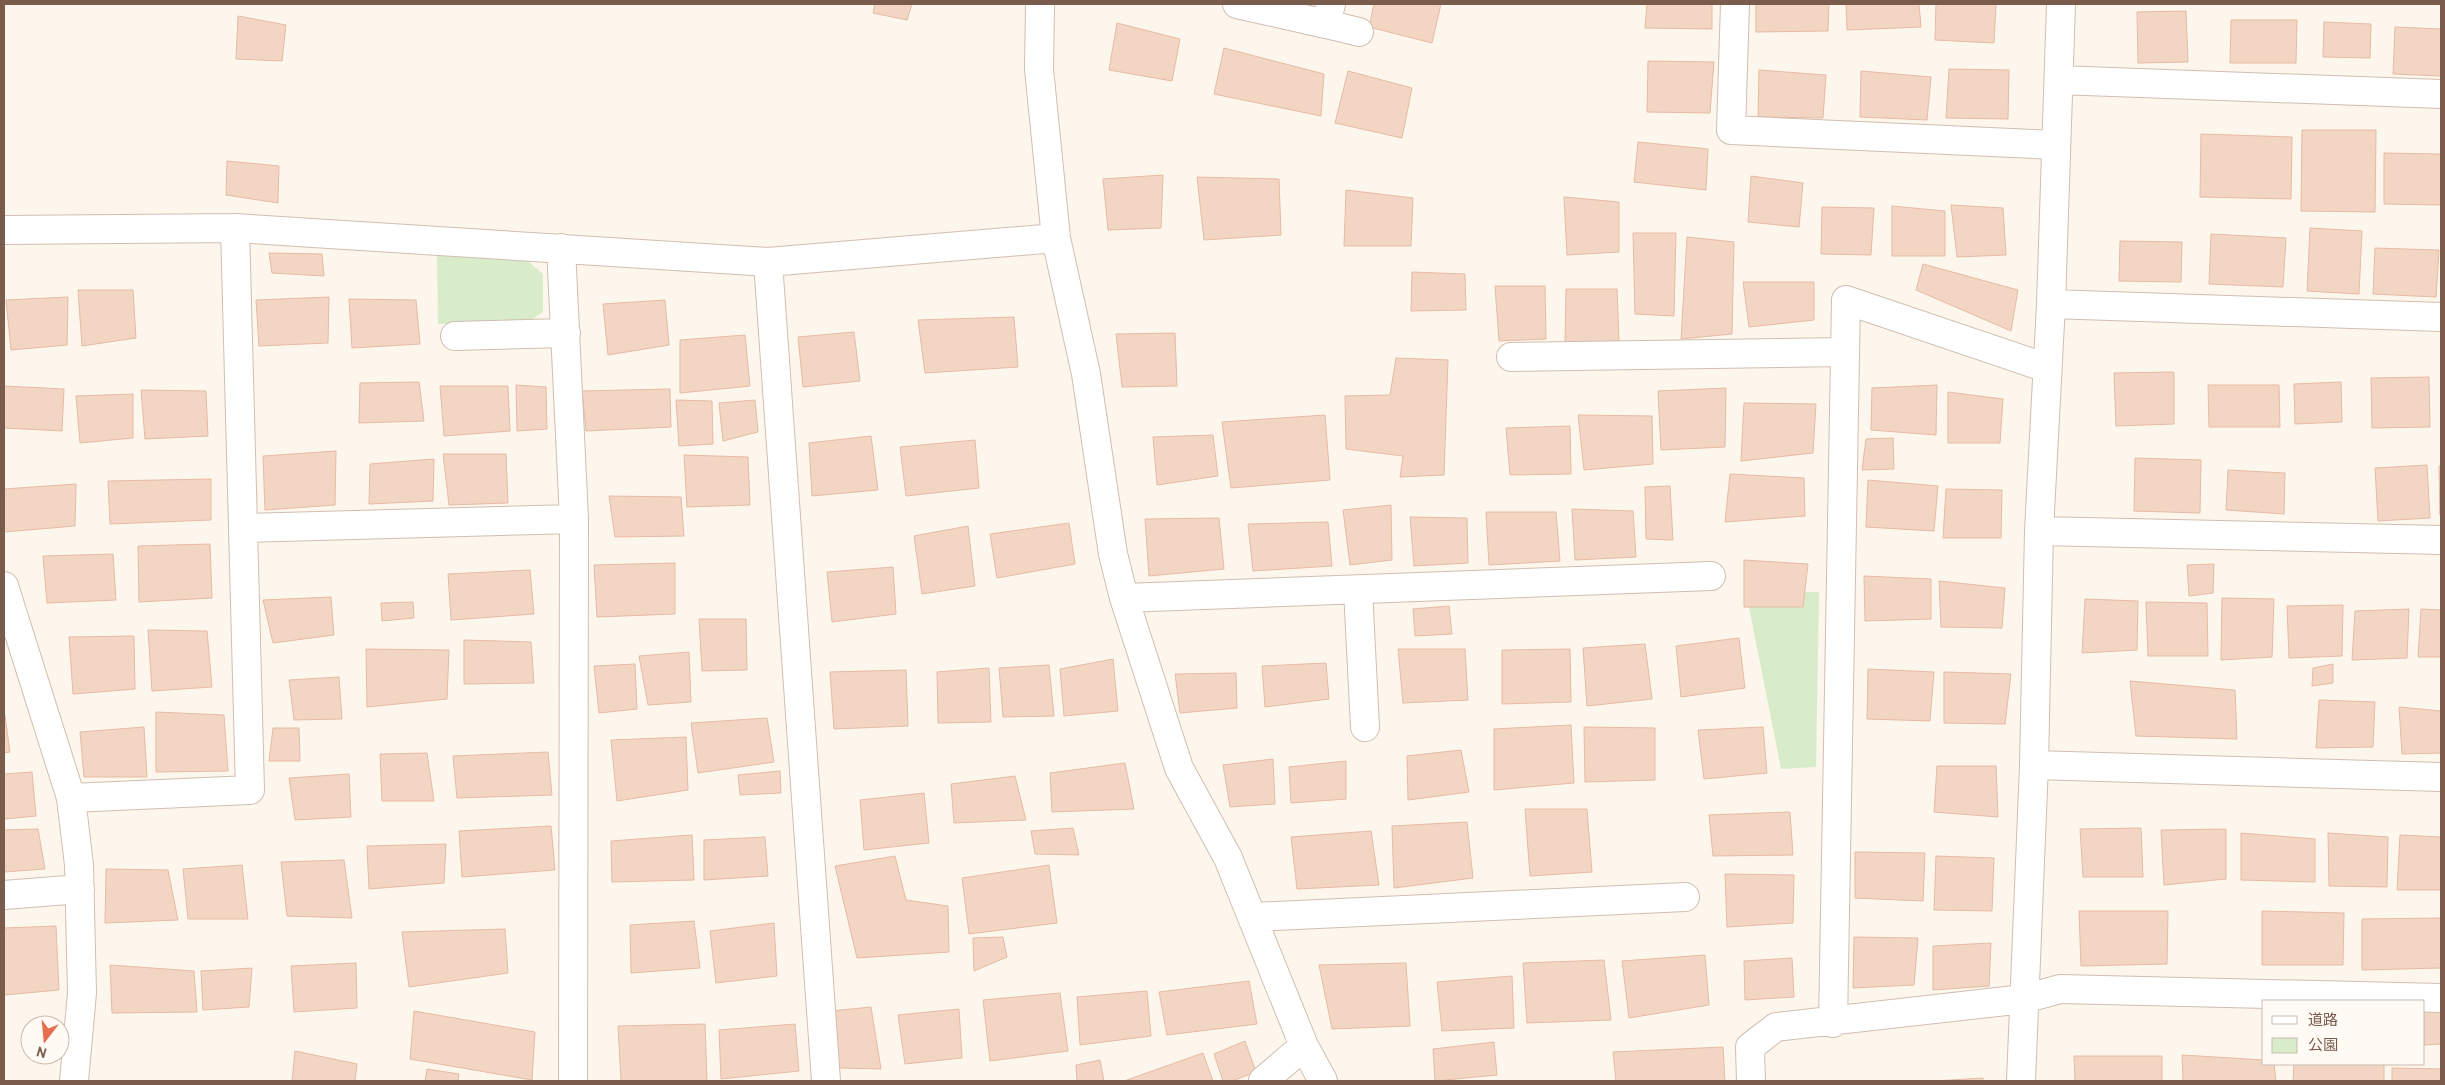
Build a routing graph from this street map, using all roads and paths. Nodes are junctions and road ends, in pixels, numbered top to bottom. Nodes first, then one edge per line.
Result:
1 (1040, 4) edge
2 (1237, 4) edge
3 (1734, 4) edge
4 (2061, 4) edge
5 (1329, 14) edge
6 (1359, 32) dead end
7 (2059, 80) junction
8 (2441, 94) edge
9 (2056, 145) junction
10 (235, 228) junction
11 (4, 230) edge
12 (1056, 238) junction
13 (562, 248) junction
14 (768, 262) junction
15 (2051, 304) junction
16 (2441, 317) edge
17 (566, 333) junction
18 (455, 336) dead end
19 (1845, 352) junction
20 (1511, 358) dead end
21 (2047, 368) junction
22 (574, 519) junction
23 (244, 528) junction
24 (2039, 531) junction
25 (2441, 540) edge
26 (1711, 576) dead end
27 (4, 586) edge
28 (1358, 590) junction
29 (1124, 598) junction
30 (1365, 727) dead end
31 (2034, 765) junction
32 (2441, 777) edge
33 (71, 798) junction
34 (80, 889) junction
35 (4, 895) edge
36 (1685, 897) dead end
37 (1253, 917) junction
38 (2024, 998) junction
39 (2441, 998) edge
40 (1832, 1022) junction
41 (1304, 1046) junction
42 (74, 1081) edge
43 (573, 1081) edge
44 (826, 1081) edge
45 (1263, 1081) edge
46 (1323, 1081) edge
47 (1751, 1081) edge
48 (2021, 1081) edge

1 - 12 street
2 - 5 street
3 - 9 street
4 - 7 street
5 - 6 street
7 - 8 street
7 - 9 street
9 - 15 street
10 - 11 street
10 - 13 street
10 - 23 street
12 - 14 street
12 - 29 street
13 - 14 street
13 - 17 street
14 - 44 street
15 - 16 street
15 - 21 street
17 - 18 street
17 - 22 street
19 - 20 street
19 - 21 street
19 - 40 street
21 - 24 street
22 - 23 street
22 - 43 street
23 - 33 street
24 - 25 street
24 - 31 street
26 - 28 street
27 - 33 street
28 - 29 street
28 - 30 street
29 - 37 street
31 - 32 street
31 - 38 street
33 - 34 street
34 - 35 street
34 - 42 street
36 - 37 street
37 - 41 street
38 - 39 street
38 - 40 street
38 - 48 street
40 - 47 street
41 - 45 street
41 - 46 street

